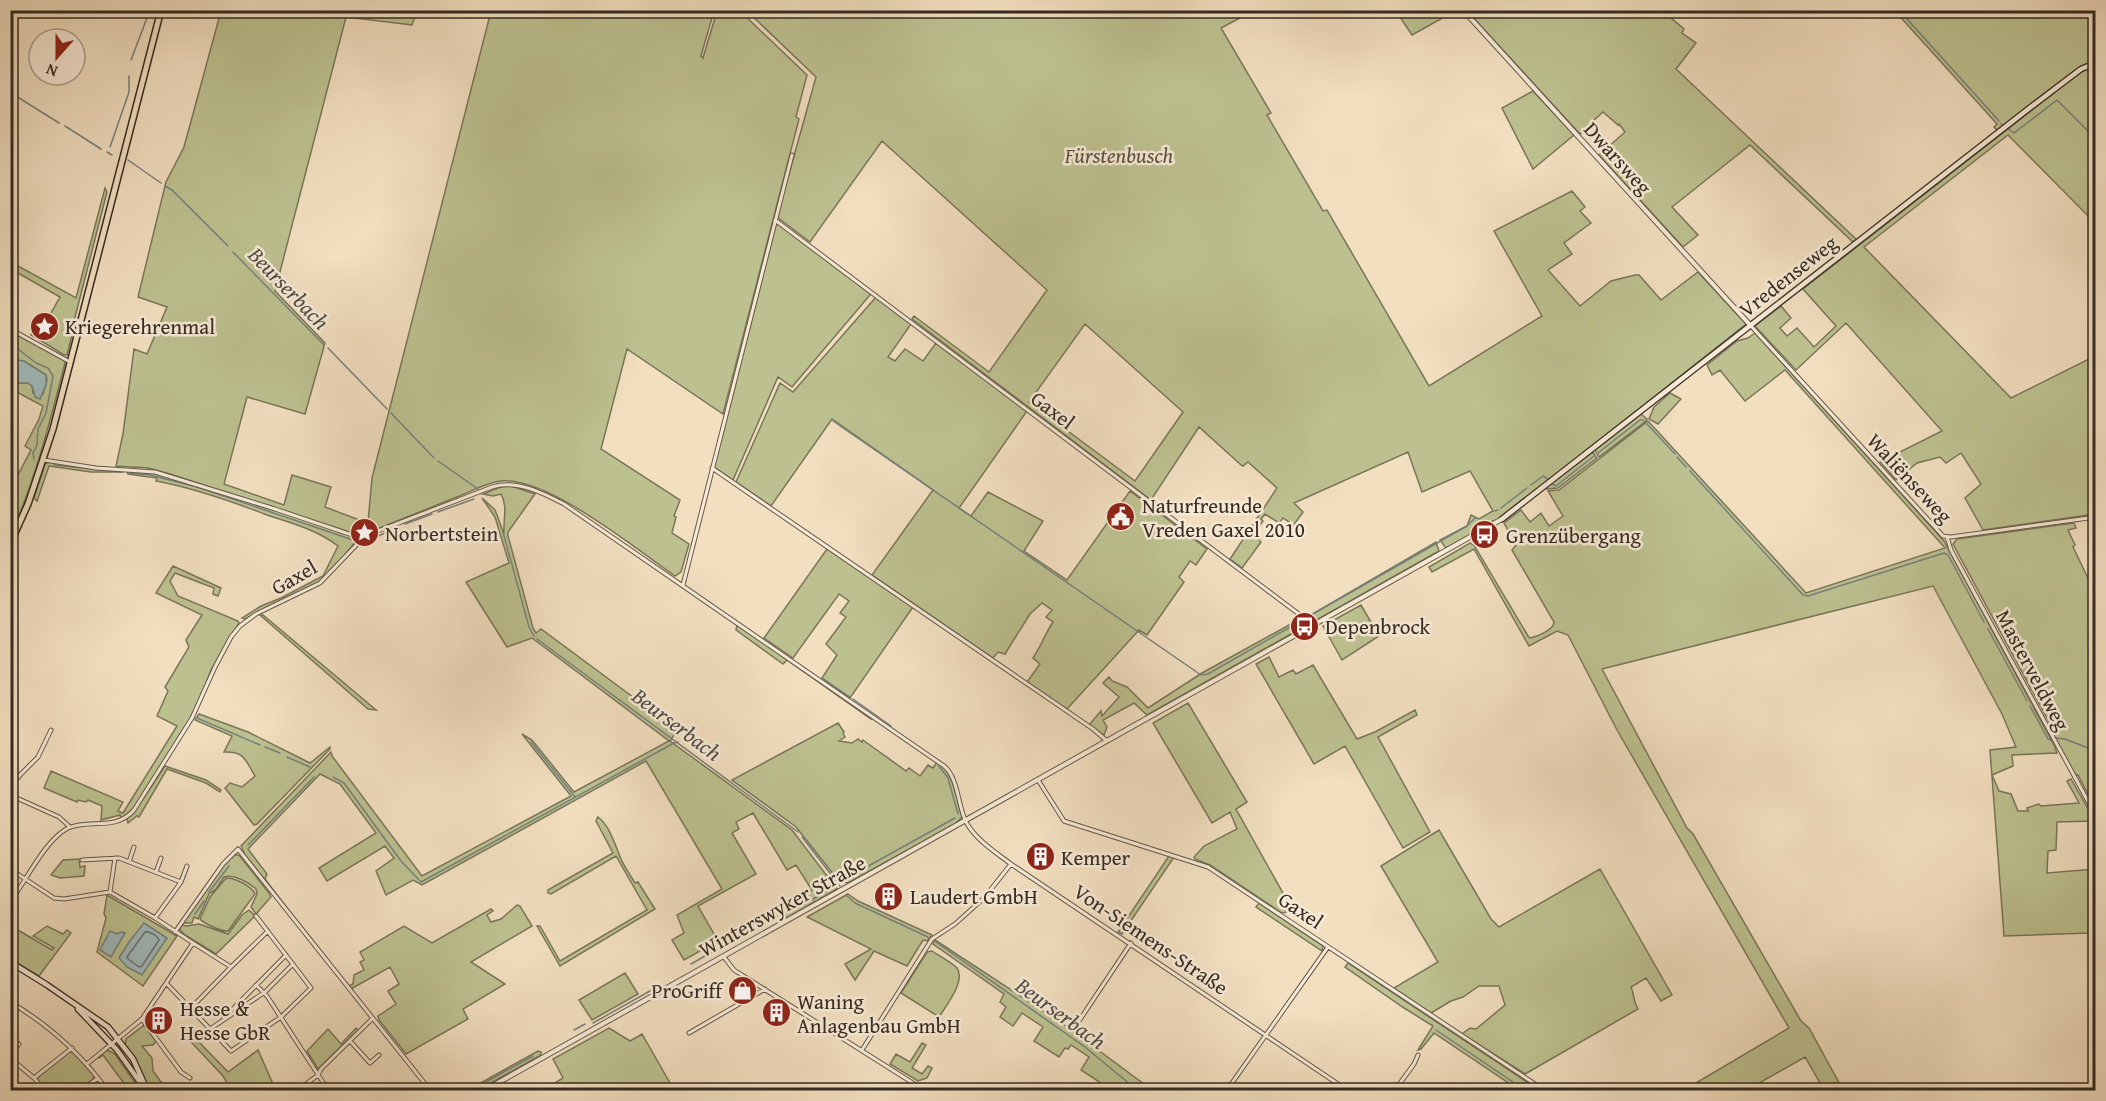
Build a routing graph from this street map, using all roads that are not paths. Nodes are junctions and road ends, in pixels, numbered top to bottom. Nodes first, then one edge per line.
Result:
1 (161, 10) edge
2 (1463, 10) edge
3 (2096, 63) edge
4 (792, 155) dead end
5 (15, 157) dead end
6 (10, 186) edge
7 (775, 220) junction
8 (1750, 326) junction
9 (10, 329) edge
10 (70, 362) junction
11 (44, 460) junction
12 (712, 468) junction
13 (2096, 517) edge
14 (1502, 519) joint
15 (1947, 537) junction
16 (361, 538) junction
17 (10, 544) edge
18 (683, 585) junction
19 (1312, 626) junction
20 (51, 730) dead end
21 (1107, 741) junction
22 (10, 767) edge
23 (19, 777) junction
24 (1038, 780) junction
25 (10, 785) edge
26 (10, 795) edge
27 (2096, 816) edge
28 (966, 821) junction
29 (70, 827) junction
30 (134, 847) dead end
31 (115, 858) junction
32 (161, 858) dead end
33 (82, 860) dead end
34 (129, 862) junction
35 (1011, 864) junction
36 (187, 866) dead end
37 (10, 869) edge
38 (156, 872) junction
39 (25, 879) junction
40 (181, 882) junction
41 (110, 892) junction
42 (10, 902) edge
43 (256, 916) dead end
44 (155, 918) junction
45 (268, 931) junction
46 (175, 932) junction
47 (193, 943) junction
48 (1131, 943) junction
49 (1328, 947) junction
50 (286, 954) junction
51 (724, 957) junction
52 (10, 962) edge
53 (293, 964) junction
54 (231, 967) junction
55 (167, 984) junction
56 (256, 985) junction
57 (765, 990) junction
58 (265, 992) junction
59 (70, 1001) junction
60 (10, 1002) edge
61 (191, 1008) junction
62 (281, 1017) junction
63 (372, 1018) junction
64 (142, 1019) junction
65 (218, 1024) junction
66 (1076, 1028) dead end
67 (210, 1029) junction
68 (689, 1033) dead end
69 (1265, 1035) junction
70 (118, 1038) junction
71 (350, 1041) junction
72 (20, 1044) dead end
73 (112, 1044) junction
74 (72, 1048) junction
75 (862, 1050) junction
76 (379, 1055) dead end
77 (1418, 1055) dead end
78 (10, 1057) edge
79 (16, 1064) junction
80 (87, 1064) junction
81 (10, 1070) edge
82 (318, 1075) junction
83 (34, 1078) junction
84 (98, 1078) junction
85 (190, 1078) dead end
86 (44, 1090) edge
87 (82, 1090) edge
88 (107, 1090) edge
89 (147, 1090) edge
90 (298, 1090) edge
91 (328, 1090) edge
92 (430, 1090) edge
93 (484, 1090) edge
94 (924, 1090) edge
95 (1227, 1090) edge
96 (1347, 1090) edge
97 (1395, 1090) edge
98 (1544, 1090) edge

1 - 10 main road
2 - 8 street, Dwarsweg
3 - 8 main road, Vredenseweg
4 - 7 street
5 - 6 street
7 - 12 street
7 - 19 street, Gaxel
8 - 14 main road, Vredenseweg
8 - 15 street, Waliënseweg
9 - 10 street
10 - 11 main road
11 - 16 street
11 - 17 main road
12 - 18 street
12 - 21 street
13 - 15 street, Waliënseweg
14 - 19 street, Winterswyker Straße
15 - 27 street, Masterveldweg
16 - 18 street, Gaxel
16 - 29 street, Gaxel
18 - 28 street, Von-Siemens-Straße
19 - 21 street, Winterswyker Straße
20 - 23 street
21 - 24 street, Winterswyker Straße
22 - 23 street
23 - 25 street
24 - 28 street, Winterswyker Straße
24 - 49 street, Gaxel
26 - 29 street
28 - 35 street, Von-Siemens-Straße
28 - 51 street, Winterswyker Straße
29 - 39 street
30 - 34 street
31 - 33 street
31 - 34 street
31 - 41 street
32 - 38 street
34 - 38 street
35 - 48 street, Von-Siemens-Straße
35 - 75 street
36 - 40 street
37 - 39 street
38 - 40 street
39 - 41 street
39 - 42 street
40 - 44 street
41 - 44 street
43 - 45 street
44 - 46 street
45 - 50 street
45 - 54 street
46 - 47 street
46 - 63 street
47 - 54 street
47 - 55 street
48 - 66 street
48 - 69 street, Von-Siemens-Straße
49 - 69 street
49 - 98 street, Gaxel
50 - 53 street
50 - 56 street
51 - 57 street
51 - 93 street, Winterswyker Straße
52 - 59 main road
53 - 58 street
53 - 62 street
54 - 61 street
55 - 61 street
55 - 64 street
56 - 58 street
56 - 65 street
57 - 68 street
57 - 75 street
58 - 62 street
58 - 65 street
59 - 70 main road
59 - 73 main road
60 - 74 street
61 - 67 street
62 - 67 street
62 - 82 street
63 - 71 street
63 - 92 street
64 - 70 street
64 - 85 street
65 - 67 street
69 - 95 street
69 - 96 street, Von-Siemens-Straße
70 - 73 street
70 - 89 main road
71 - 76 street
71 - 82 street
72 - 78 street
73 - 80 street
73 - 89 main road
74 - 80 street
74 - 83 street
75 - 94 street
77 - 97 street
78 - 79 street
79 - 81 street
79 - 83 street
80 - 84 street
82 - 90 street
82 - 91 street
83 - 86 street
84 - 87 street
84 - 88 street

